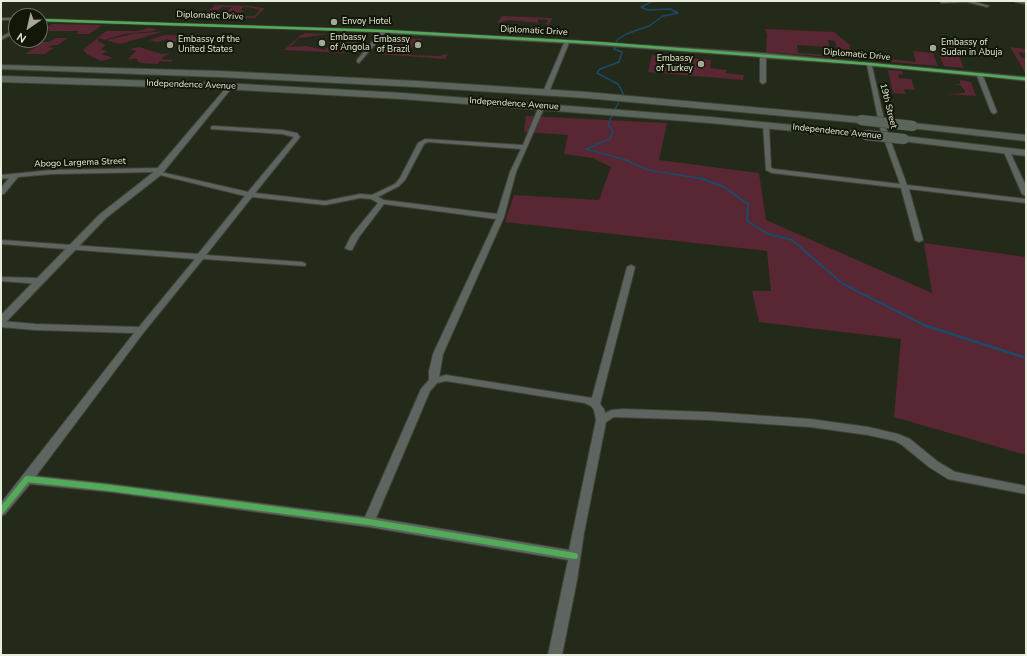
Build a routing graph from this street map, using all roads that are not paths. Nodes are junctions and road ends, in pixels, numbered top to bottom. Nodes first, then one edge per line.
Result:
1 (967, 1) edge
2 (1017, 1) edge
3 (940, 2) edge
4 (1026, 3) edge
5 (948, 6) dead end
6 (987, 6) dead end
7 (48, 20) edge
8 (384, 31) junction
9 (567, 41) junction
10 (763, 56) junction
11 (360, 61) dead end
12 (869, 64) junction
13 (1, 68) edge
14 (979, 74) junction
15 (1, 79) edge
16 (1026, 79) edge
17 (763, 82) dead end
18 (227, 90) dead end
19 (546, 92) junction
20 (542, 106) junction
21 (994, 112) dead end
22 (766, 125) junction
23 (213, 128) dead end
24 (1026, 138) edge
25 (524, 147) junction
26 (1006, 150) junction
27 (1026, 152) edge
28 (159, 172) junction
29 (16, 175) junction
30 (1, 177) edge
31 (904, 186) junction
32 (1, 192) edge
33 (1026, 194) edge
34 (250, 195) junction
35 (373, 197) junction
36 (1026, 201) edge
37 (382, 202) junction
38 (500, 217) junction
39 (919, 240) dead end
40 (1, 242) edge
41 (72, 247) junction
42 (349, 248) dead end
43 (200, 257) junction
44 (302, 264) dead end
45 (631, 267) dead end
46 (1, 279) edge
47 (39, 281) junction
48 (1, 322) edge
49 (140, 330) junction
50 (434, 381) junction
51 (595, 404) junction
52 (601, 420) junction
53 (27, 478) junction
54 (1026, 490) edge
55 (1, 511) edge
56 (369, 522) junction
57 (575, 556) junction
58 (555, 655) edge

1 - 3 street
1 - 6 street
2 - 4 street
3 - 5 street
7 - 8 street, Diplomatic Drive
8 - 9 street, Diplomatic Drive
8 - 11 street
9 - 10 street, Diplomatic Drive
9 - 19 street
10 - 12 street, Diplomatic Drive
10 - 17 street
12 - 14 street, Diplomatic Drive
12 - 31 street, 19th Street
13 - 19 main road, Independence Avenue
14 - 16 street, Diplomatic Drive
14 - 21 street
15 - 20 main road, Independence Avenue
18 - 28 street
19 - 24 main road, Independence Avenue, bridge
20 - 22 main road, Independence Avenue
20 - 25 street
22 - 26 main road, Independence Avenue, bridge
22 - 31 street
23 - 34 street
25 - 35 street
25 - 38 street
26 - 27 main road, Independence Avenue
26 - 33 street
28 - 29 street, Abogo Largema Street
28 - 34 street, Abogo Largema Street
28 - 41 street
29 - 30 street, Abogo Largema Street
29 - 32 street
31 - 36 street
31 - 39 street, 19th Street
34 - 35 street, Abogo Largema Street
34 - 43 street
35 - 37 street
37 - 38 street
37 - 42 street
38 - 50 street
40 - 41 street
41 - 43 street
41 - 47 street
43 - 44 street
43 - 49 street
45 - 51 street
46 - 47 street
47 - 48 street
48 - 49 street
49 - 53 street
50 - 51 street
50 - 56 street
51 - 52 street
52 - 54 street
52 - 57 street
53 - 55 street
53 - 56 street
56 - 57 street
57 - 58 street

